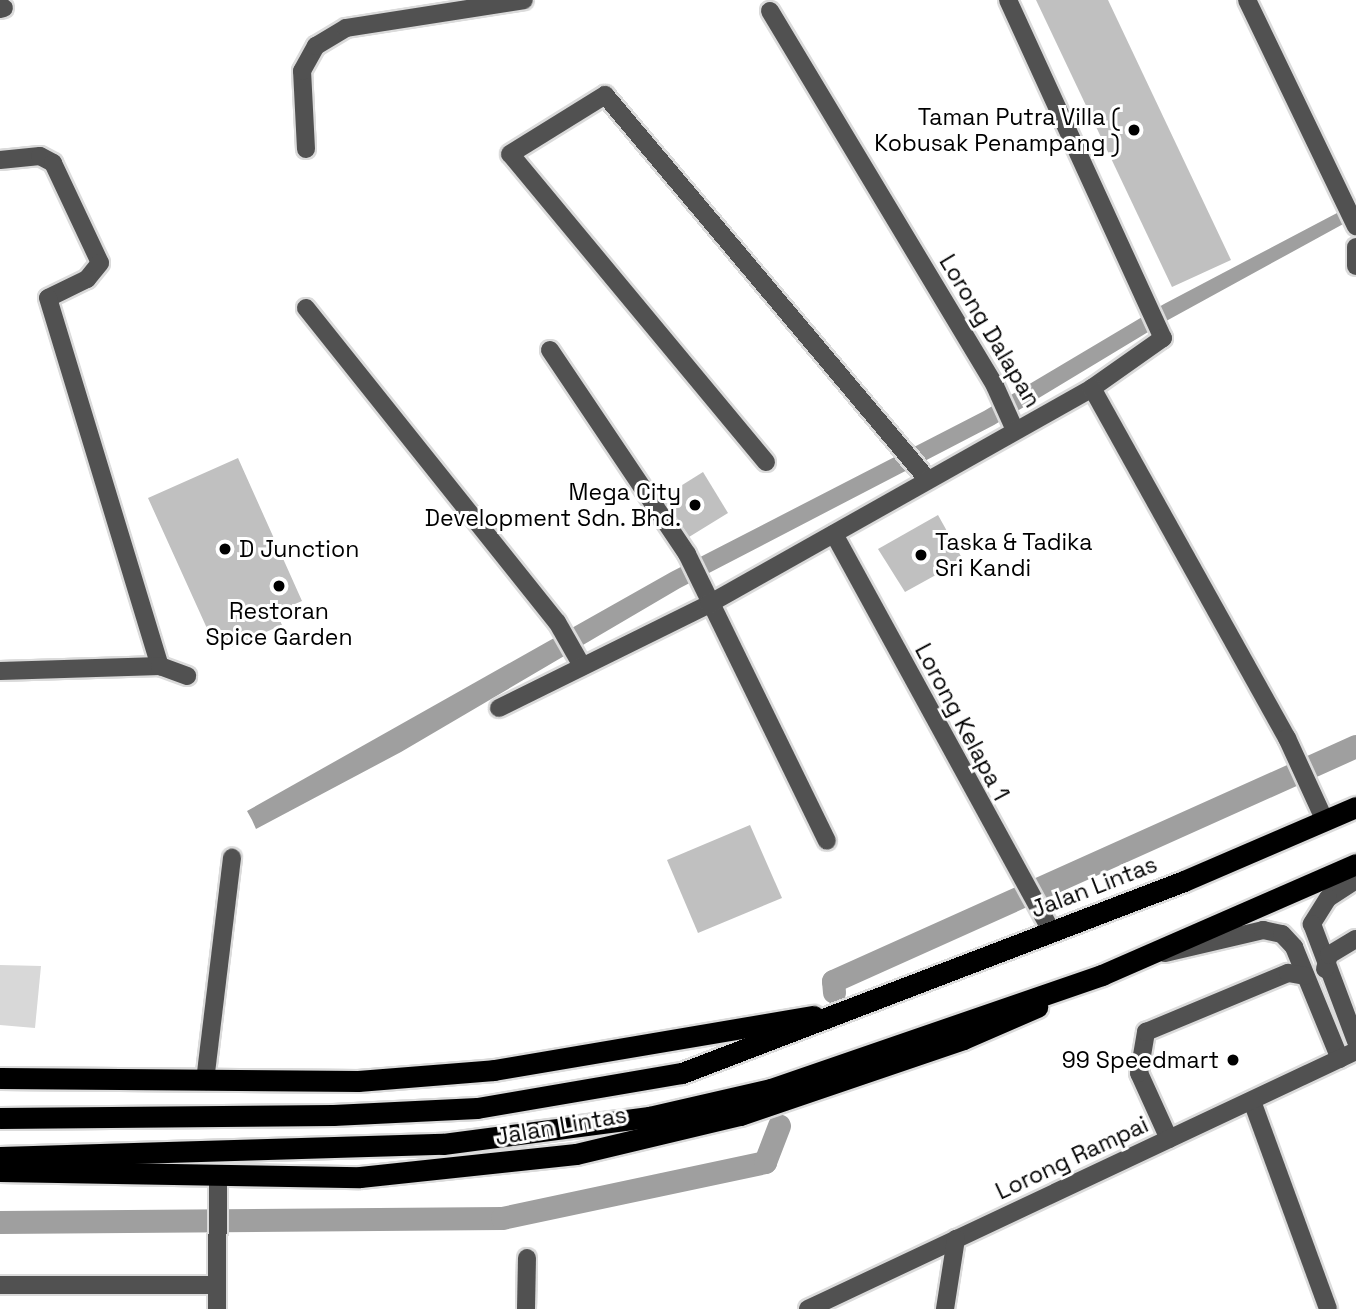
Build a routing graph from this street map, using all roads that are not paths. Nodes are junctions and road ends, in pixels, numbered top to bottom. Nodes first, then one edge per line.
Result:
1 (524, 0) edge
2 (1008, 0) edge
3 (1247, 0) edge
4 (470, 6) edge
5 (770, 11) dead end
6 (306, 149) dead end
7 (0, 160) edge
8 (1356, 226) edge
9 (1356, 247) edge
10 (1356, 266) edge
11 (306, 308) dead end
12 (551, 350) dead end
13 (1092, 388) junction
14 (1014, 428) junction
15 (766, 462) dead end
16 (922, 474) junction
17 (834, 534) junction
18 (709, 604) junction
19 (578, 659) junction
20 (160, 666) junction
21 (0, 671) edge
22 (187, 676) dead end
23 (499, 708) dead end
24 (1356, 807) edge
25 (1325, 821) junction
26 (827, 841) dead end
27 (232, 858) dead end
28 (1356, 864) edge
29 (1356, 880) edge
30 (1044, 923) junction
31 (1356, 939) edge
32 (1153, 954) junction
33 (1325, 969) junction
34 (1102, 975) junction
35 (1305, 976) junction
36 (859, 1007) junction
37 (1356, 1041) edge
38 (1348, 1055) edge
39 (0, 1078) edge
40 (205, 1081) junction
41 (1252, 1101) junction
42 (0, 1118) edge
43 (1169, 1139) junction
44 (0, 1157) edge
45 (0, 1171) edge
46 (218, 1175) junction
47 (956, 1239) junction
48 (527, 1258) dead end
49 (0, 1285) edge
50 (217, 1285) junction
51 (217, 1309) edge
52 (526, 1309) edge
53 (808, 1309) edge
54 (945, 1309) edge
55 (1328, 1309) edge

1 - 4 street
2 - 13 street, Lorong Dalapan
3 - 8 street
4 - 6 street
5 - 14 street, Lorong Dalapan
7 - 20 street
9 - 10 street
11 - 19 street
12 - 18 street
13 - 14 street, Lorong Dalapan
13 - 25 street
14 - 16 street
15 - 16 street
16 - 17 street
17 - 18 street
17 - 30 street, Lorong Kelapa 1
18 - 19 street
18 - 26 street
19 - 23 street
20 - 21 street
20 - 22 street
24 - 25 highway, Jalan Lintas
25 - 30 highway, Jalan Lintas
27 - 40 street
28 - 32 highway, Jalan Lintas
29 - 33 street
30 - 36 highway, Jalan Lintas
31 - 33 street
32 - 34 highway, Jalan Lintas
32 - 35 street
33 - 37 street
34 - 44 highway, Jalan Lintas
34 - 46 highway, Jalan Lintas
35 - 38 street
35 - 43 street
36 - 40 highway, Jalan Lintas
36 - 42 highway, Jalan Lintas
38 - 41 street, Lorong Rampai
39 - 40 highway, Jalan Lintas
41 - 43 street, Lorong Rampai
41 - 55 street
43 - 47 street, Lorong Rampai
45 - 46 highway, Jalan Lintas
46 - 50 street
47 - 53 street, Lorong Rampai
47 - 54 street
48 - 52 street
49 - 50 street
50 - 51 street

